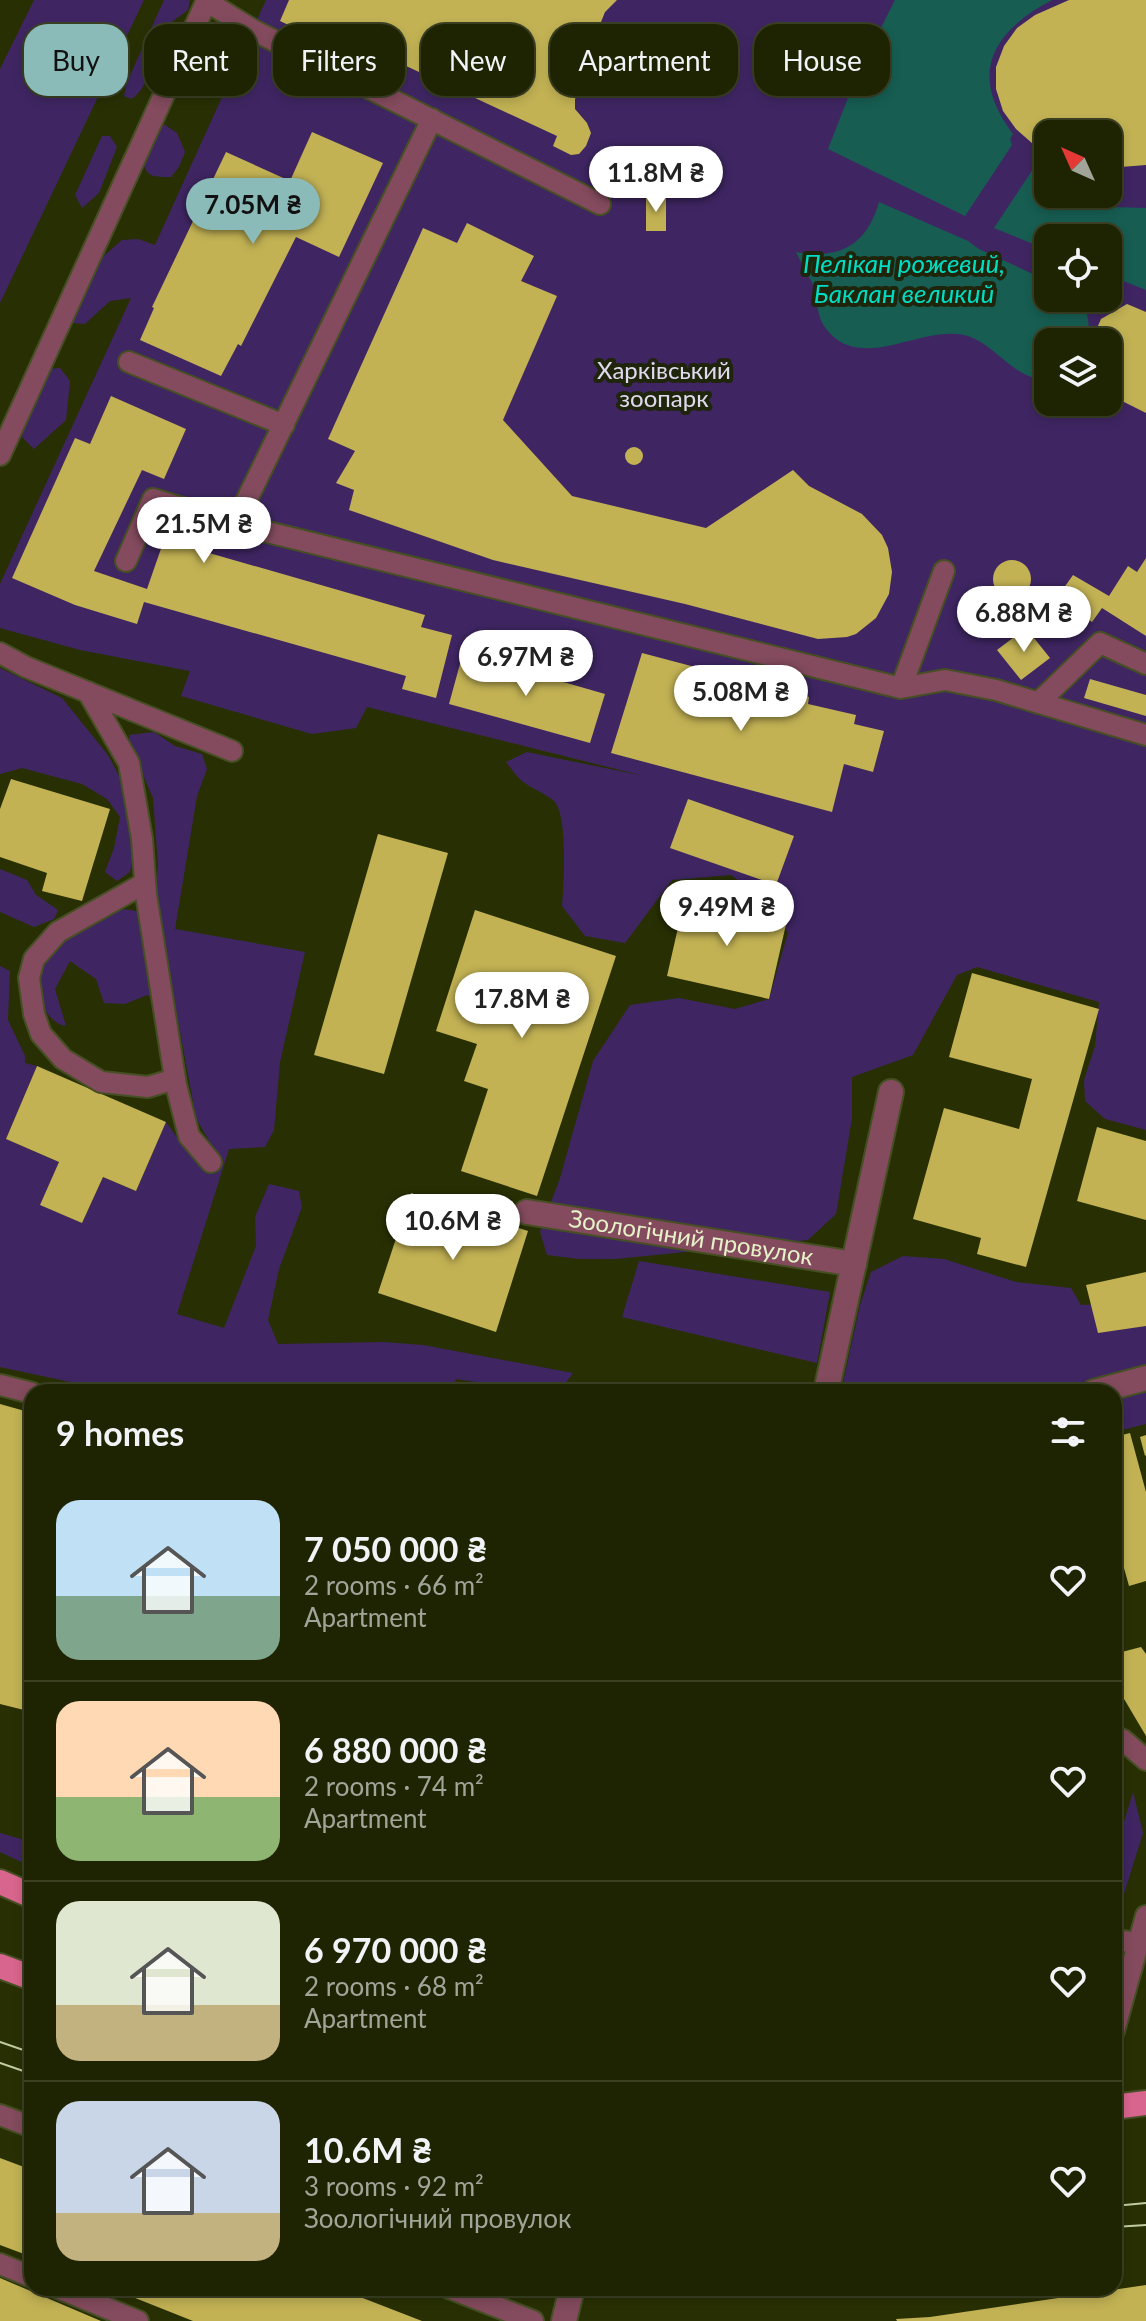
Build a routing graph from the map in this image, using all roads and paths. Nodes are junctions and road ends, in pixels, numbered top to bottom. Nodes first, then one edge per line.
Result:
1 (206, 1) edge
2 (432, 119) junction
3 (600, 204) dead end
4 (129, 362) dead end
5 (284, 425) junction
6 (0, 455) edge
7 (235, 524) junction
8 (126, 561) dead end
9 (944, 571) dead end
10 (0, 653) edge
11 (1146, 664) edge
12 (901, 688) junction
13 (88, 692) junction
14 (1038, 703) junction
15 (1146, 735) edge
16 (232, 751) dead end
17 (145, 883) junction
18 (175, 1079) junction
19 (891, 1092) dead end
20 (211, 1162) dead end
21 (527, 1212) dead end
22 (854, 1264) junction
23 (1146, 1378) edge
24 (828, 1384) edge
25 (1122, 1384) edge
26 (0, 1385) edge
27 (24, 1391) edge
28 (1122, 1740) edge
29 (1146, 1760) edge
30 (0, 1882) edge
31 (24, 1892) edge
32 (1146, 1916) edge
33 (1122, 1941) edge
34 (1139, 1944) junction
35 (0, 1966) edge
36 (24, 1975) edge
37 (1122, 2003) edge
38 (1146, 2103) edge
39 (1122, 2106) edge
40 (0, 2115) edge
41 (24, 2124) edge
42 (0, 2264) edge
43 (24, 2274) edge
44 (77, 2296) edge
45 (469, 2296) edge
46 (570, 2296) edge
47 (138, 2321) edge
48 (533, 2321) edge
49 (564, 2321) edge

1 - 2 lane
1 - 6 lane
2 - 3 lane
2 - 5 lane
4 - 5 lane
5 - 7 lane
7 - 8 lane
7 - 12 lane
9 - 12 lane
10 - 13 lane
11 - 14 lane
12 - 14 lane
13 - 16 lane
13 - 17 lane
14 - 15 lane
17 - 18 lane
17 - 18 lane
18 - 20 lane
19 - 22 street
21 - 22 street, Зоологічний провулок
22 - 24 street
23 - 25 street
26 - 27 lane
28 - 29 lane
30 - 31 main road
32 - 34 lane
33 - 34 lane
34 - 37 lane
35 - 36 main road
38 - 39 main road
40 - 41 lane
42 - 43 lane
44 - 47 lane
45 - 48 lane
46 - 49 street

